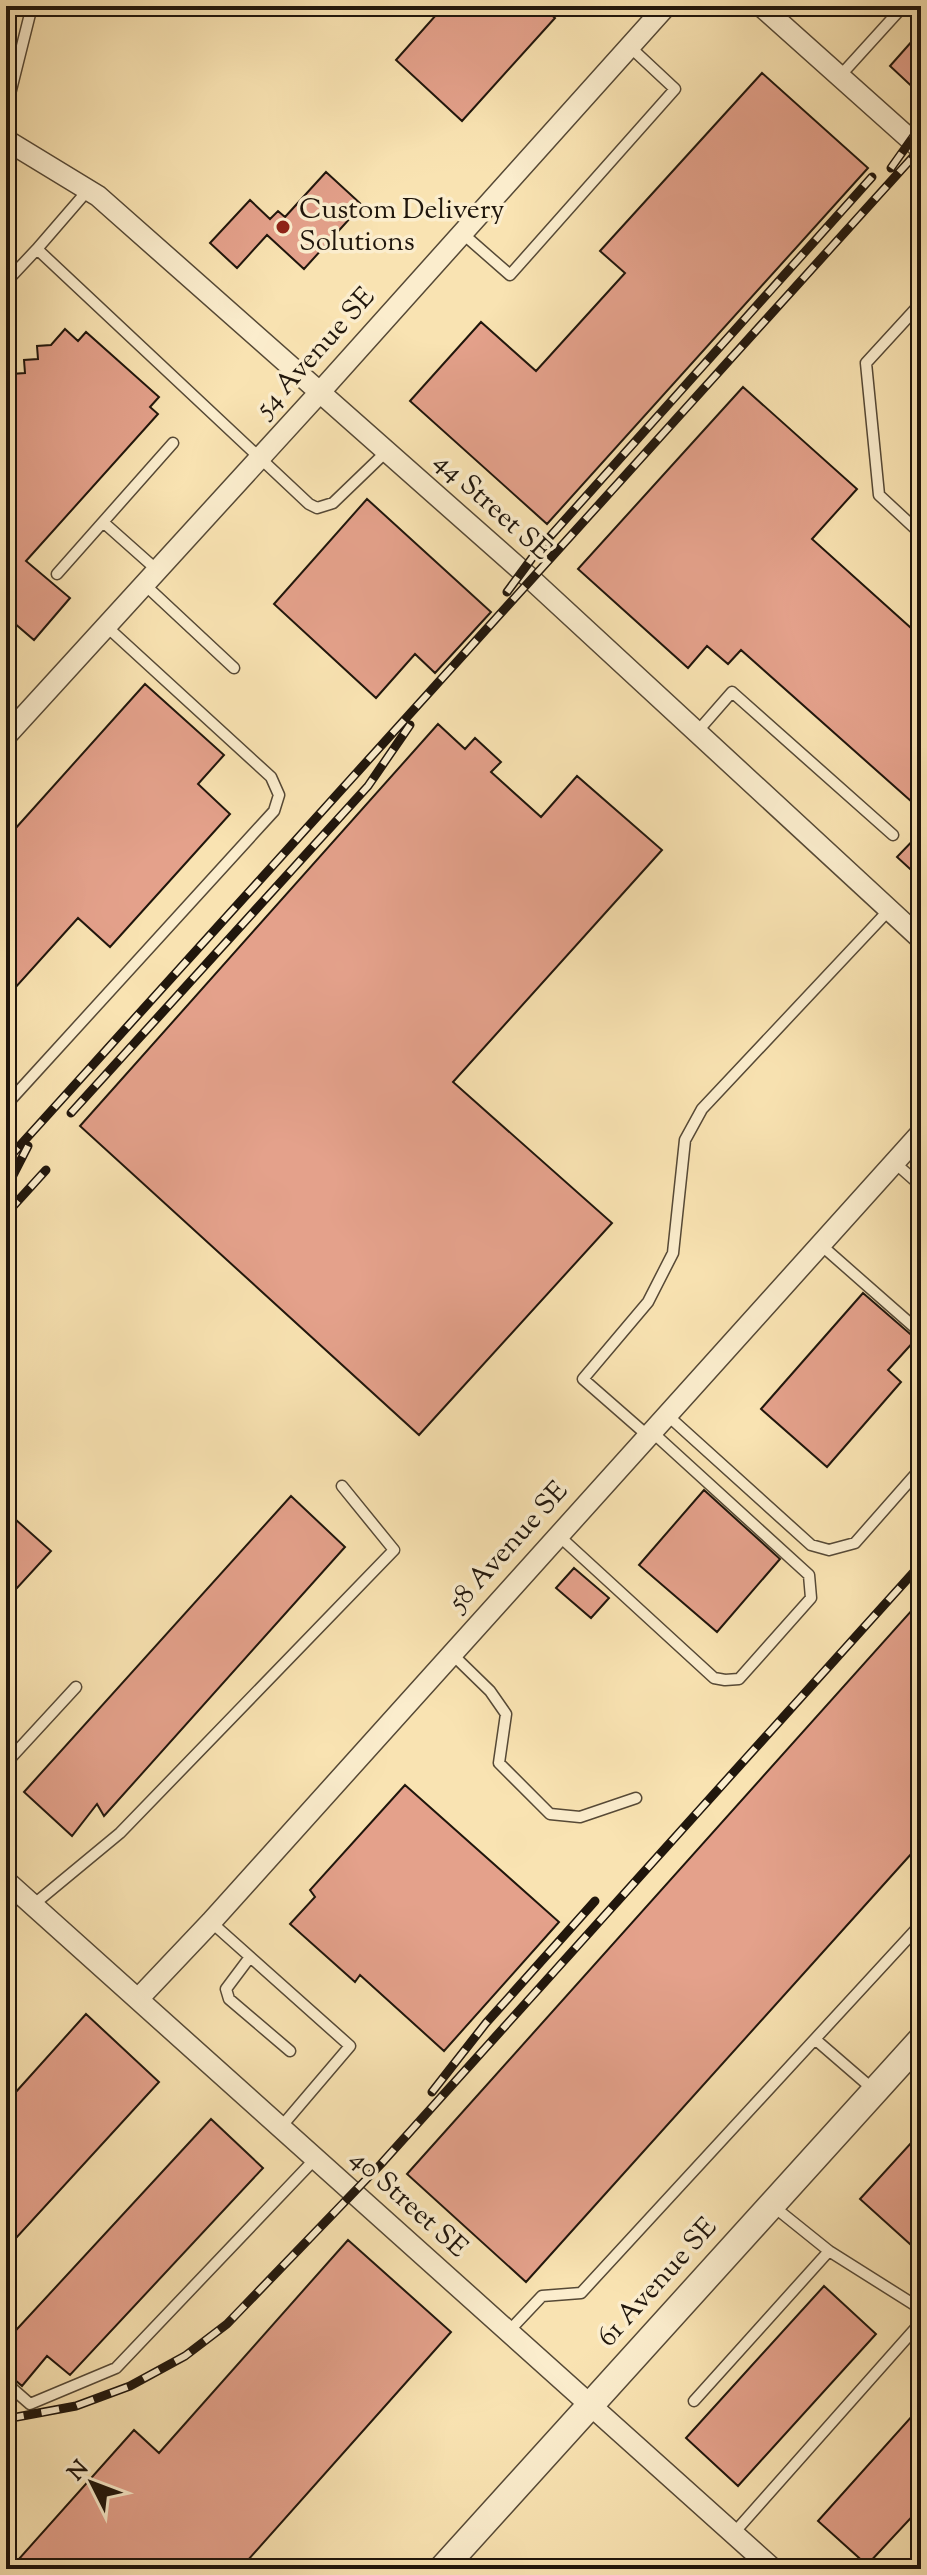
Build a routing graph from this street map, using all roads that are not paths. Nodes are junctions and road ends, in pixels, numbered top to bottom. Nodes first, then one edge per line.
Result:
1 (32, 6) edge
2 (666, 6) edge
3 (761, 6) edge
4 (894, 6) edge
5 (629, 46) junction
6 (840, 76) junction
7 (6, 110) edge
8 (6, 140) edge
9 (921, 149) edge
10 (88, 190) junction
11 (462, 233) junction
12 (37, 249) junction
13 (6, 282) edge
14 (921, 303) edge
15 (320, 392) junction
16 (173, 443) dead end
17 (387, 451) junction
18 (260, 457) junction
19 (103, 522) junction
20 (921, 534) edge
21 (57, 574) dead end
22 (151, 577) junction
23 (106, 626) junction
24 (234, 668) dead end
25 (697, 732) junction
26 (6, 736) edge
27 (893, 835) dead end
28 (889, 910) junction
29 (921, 939) edge
30 (6, 1105) edge
31 (921, 1133) edge
32 (895, 1163) junction
33 (921, 1186) edge
34 (821, 1245) junction
35 (921, 1333) edge
36 (666, 1414) junction
37 (649, 1433) junction
38 (921, 1468) edge
39 (342, 1486) dead end
40 (558, 1535) junction
41 (451, 1653) junction
42 (76, 1687) dead end
43 (6, 1763) edge
44 (636, 1798) dead end
45 (6, 1881) edge
46 (33, 1905) junction
47 (211, 1922) junction
48 (921, 1924) edge
49 (250, 1957) junction
50 (139, 1998) junction
51 (816, 2040) junction
52 (921, 2040) edge
53 (290, 2051) dead end
54 (875, 2091) junction
55 (281, 2127) junction
56 (315, 2159) junction
57 (772, 2205) junction
58 (829, 2251) junction
59 (921, 2309) edge
60 (921, 2322) edge
61 (508, 2332) junction
62 (6, 2383) edge
63 (694, 2401) dead end
64 (590, 2406) junction
65 (733, 2534) junction
66 (442, 2569) edge
67 (773, 2569) edge

1 - 7 lane
2 - 5 street, 54 Avenue SE
3 - 6 street
4 - 6 lane
5 - 11 street, 54 Avenue SE
5 - 11 lane
6 - 9 street
8 - 10 street, 44 Street SE
10 - 12 lane
10 - 15 street, 44 Street SE
11 - 15 street, 54 Avenue SE
12 - 13 lane
12 - 18 lane
14 - 20 lane
15 - 17 street, 44 Street SE
15 - 18 street, 54 Avenue SE
16 - 19 lane
17 - 18 lane
17 - 25 street, 44 Street SE
18 - 22 street, 54 Avenue SE
19 - 21 lane
19 - 22 lane
22 - 23 street, 54 Avenue SE
22 - 24 lane
23 - 26 street, 54 Avenue SE
23 - 30 lane
25 - 27 lane
25 - 28 street, 44 Street SE
28 - 29 street, 44 Street SE
28 - 37 lane
31 - 32 street, 58 Avenue SE
32 - 33 lane
32 - 34 street, 58 Avenue SE
34 - 35 lane
34 - 36 street, 58 Avenue SE
36 - 37 street, 58 Avenue SE
36 - 38 lane
37 - 40 street, 58 Avenue SE
37 - 40 lane
39 - 46 lane
40 - 41 street, 58 Avenue SE
41 - 44 lane
41 - 47 street, 58 Avenue SE
42 - 43 lane
45 - 46 street, 40 Street SE
46 - 50 street, 40 Street SE
47 - 49 lane
47 - 50 street, 58 Avenue SE
48 - 51 lane
49 - 53 lane
49 - 55 lane
50 - 55 street, 40 Street SE
51 - 54 lane
51 - 61 lane
52 - 54 street, 61 Avenue SE
54 - 57 street, 61 Avenue SE
55 - 56 street, 40 Street SE
56 - 61 street, 40 Street SE
56 - 62 lane
57 - 58 lane
57 - 64 street, 61 Avenue SE
58 - 59 lane
58 - 63 lane
60 - 65 lane
61 - 64 street, 40 Street SE
64 - 65 street, 40 Street SE
64 - 66 street, 61 Avenue SE
65 - 67 street, 40 Street SE

